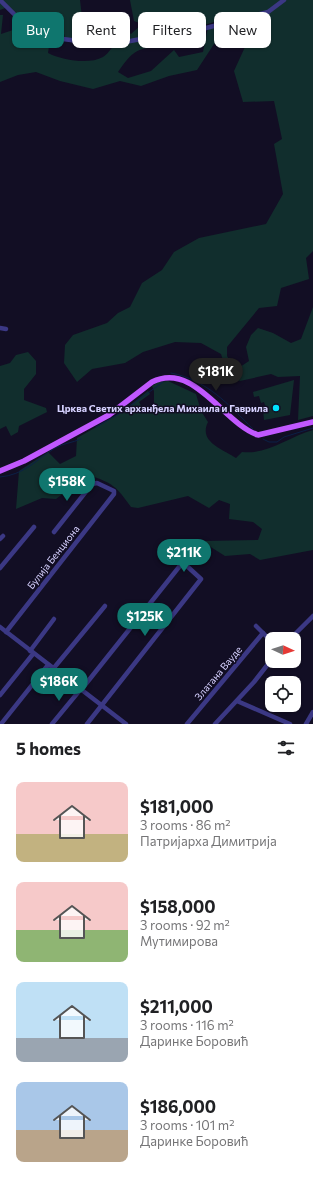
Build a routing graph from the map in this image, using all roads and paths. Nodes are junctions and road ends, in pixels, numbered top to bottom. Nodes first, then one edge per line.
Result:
1 (0, 0) edge
2 (284, 0) edge
3 (0, 328) edge
4 (6, 330) dead end
5 (313, 422) edge
6 (0, 471) edge
7 (34, 527) dead end
8 (54, 532) dead end
9 (176, 556) dead end
10 (183, 562) junction
11 (0, 568) edge
12 (104, 606) dead end
13 (313, 616) edge
14 (54, 619) dead end
15 (256, 626) dead end
16 (0, 627) edge
17 (6, 632) junction
18 (297, 632) edge
19 (263, 633) joint
20 (31, 653) junction
21 (48, 665) junction
22 (265, 668) edge
23 (53, 669) junction
24 (80, 690) junction
25 (0, 695) edge
26 (237, 701) junction
27 (101, 706) junction
28 (313, 712) edge
29 (119, 722) edge
30 (1, 724) edge
31 (52, 724) edge
32 (87, 724) edge
33 (126, 724) edge
34 (187, 724) edge
35 (215, 724) edge
36 (290, 724) edge
37 (306, 724) edge

1 - 2 street
3 - 4 street
5 - 6 main road
7 - 11 street
8 - 17 street, Булија Бенциона
9 - 10 street
10 - 24 street
10 - 27 street
12 - 23 street
13 - 18 street
14 - 20 street
15 - 19 street
16 - 17 street
17 - 20 street
19 - 34 street, Златана Вауде
20 - 21 street
20 - 25 street
21 - 23 street
21 - 30 street
22 - 26 street
23 - 24 street
24 - 27 street
24 - 31 street
26 - 35 street
26 - 36 street
27 - 29 street
27 - 32 street
28 - 37 street
29 - 33 street

